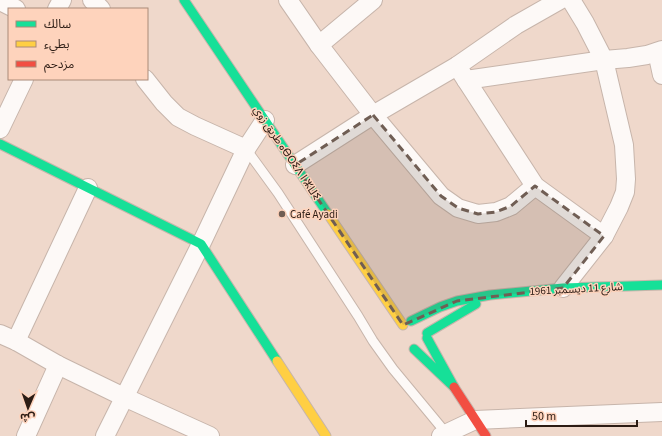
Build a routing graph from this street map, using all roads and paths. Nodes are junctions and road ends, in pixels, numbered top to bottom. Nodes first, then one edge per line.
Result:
1 (92, 0) edge
2 (184, 0) edge
3 (288, 0) edge
4 (373, 0) edge
5 (560, 0) edge
6 (571, 0) edge
7 (0, 1) edge
8 (14, 8) edge
9 (100, 8) edge
10 (319, 46) junction
11 (660, 51) edge
12 (604, 60) junction
13 (462, 73) junction
14 (662, 75) edge
15 (24, 80) edge
16 (146, 80) edge
17 (373, 115) junction
18 (265, 120) junction
19 (0, 129) edge
20 (0, 144) edge
21 (246, 149) junction
22 (295, 165) junction
23 (535, 186) junction
24 (88, 188) junction
25 (604, 236) junction
26 (201, 244) junction
27 (662, 285) edge
28 (563, 288) junction
29 (490, 295) junction
30 (404, 326) junction
31 (427, 336) junction
32 (8, 338) edge
33 (58, 365) junction
34 (454, 387) junction
35 (124, 397) junction
36 (662, 412) edge
37 (475, 420) junction
38 (443, 435) edge
39 (26, 436) edge
40 (105, 436) edge
41 (210, 436) edge
42 (326, 436) edge
43 (486, 436) edge

1 - 9 street
2 - 18 main road, طريق زوي ⴰⴱⵔⵉⴷ ⵏ ⵣⵡⵉ
3 - 10 street
4 - 10 street
5 - 13 street
6 - 12 street
7 - 8 street
10 - 17 street
11 - 12 street
11 - 14 street
12 - 13 street
12 - 25 street
13 - 17 street
13 - 23 street
15 - 19 street
16 - 21 street
17 - 22 street
17 - 23 street
18 - 21 street
18 - 22 main road, طريق زوي ⴰⴱⵔⵉⴷ ⵏ ⵣⵡⵉ
20 - 24 main road
21 - 26 street
21 - 38 lane
22 - 30 main road, طريق زوي ⴰⴱⵔⵉⴷ ⵏ ⵣⵡⵉ
23 - 25 street
24 - 26 main road
24 - 32 street
25 - 28 street
26 - 35 street
26 - 42 main road
27 - 28 main road, شارع 11 ديسمبر 1961
28 - 29 main road, شارع 11 ديسمبر 1961
29 - 30 main road, شارع 11 ديسمبر 1961
29 - 31 main road
30 - 31 main road
31 - 34 main road
31 - 34 main road
32 - 33 street
33 - 35 street
33 - 39 street
34 - 37 main road
35 - 40 street
35 - 41 street
36 - 37 street
37 - 38 street
37 - 43 main road

